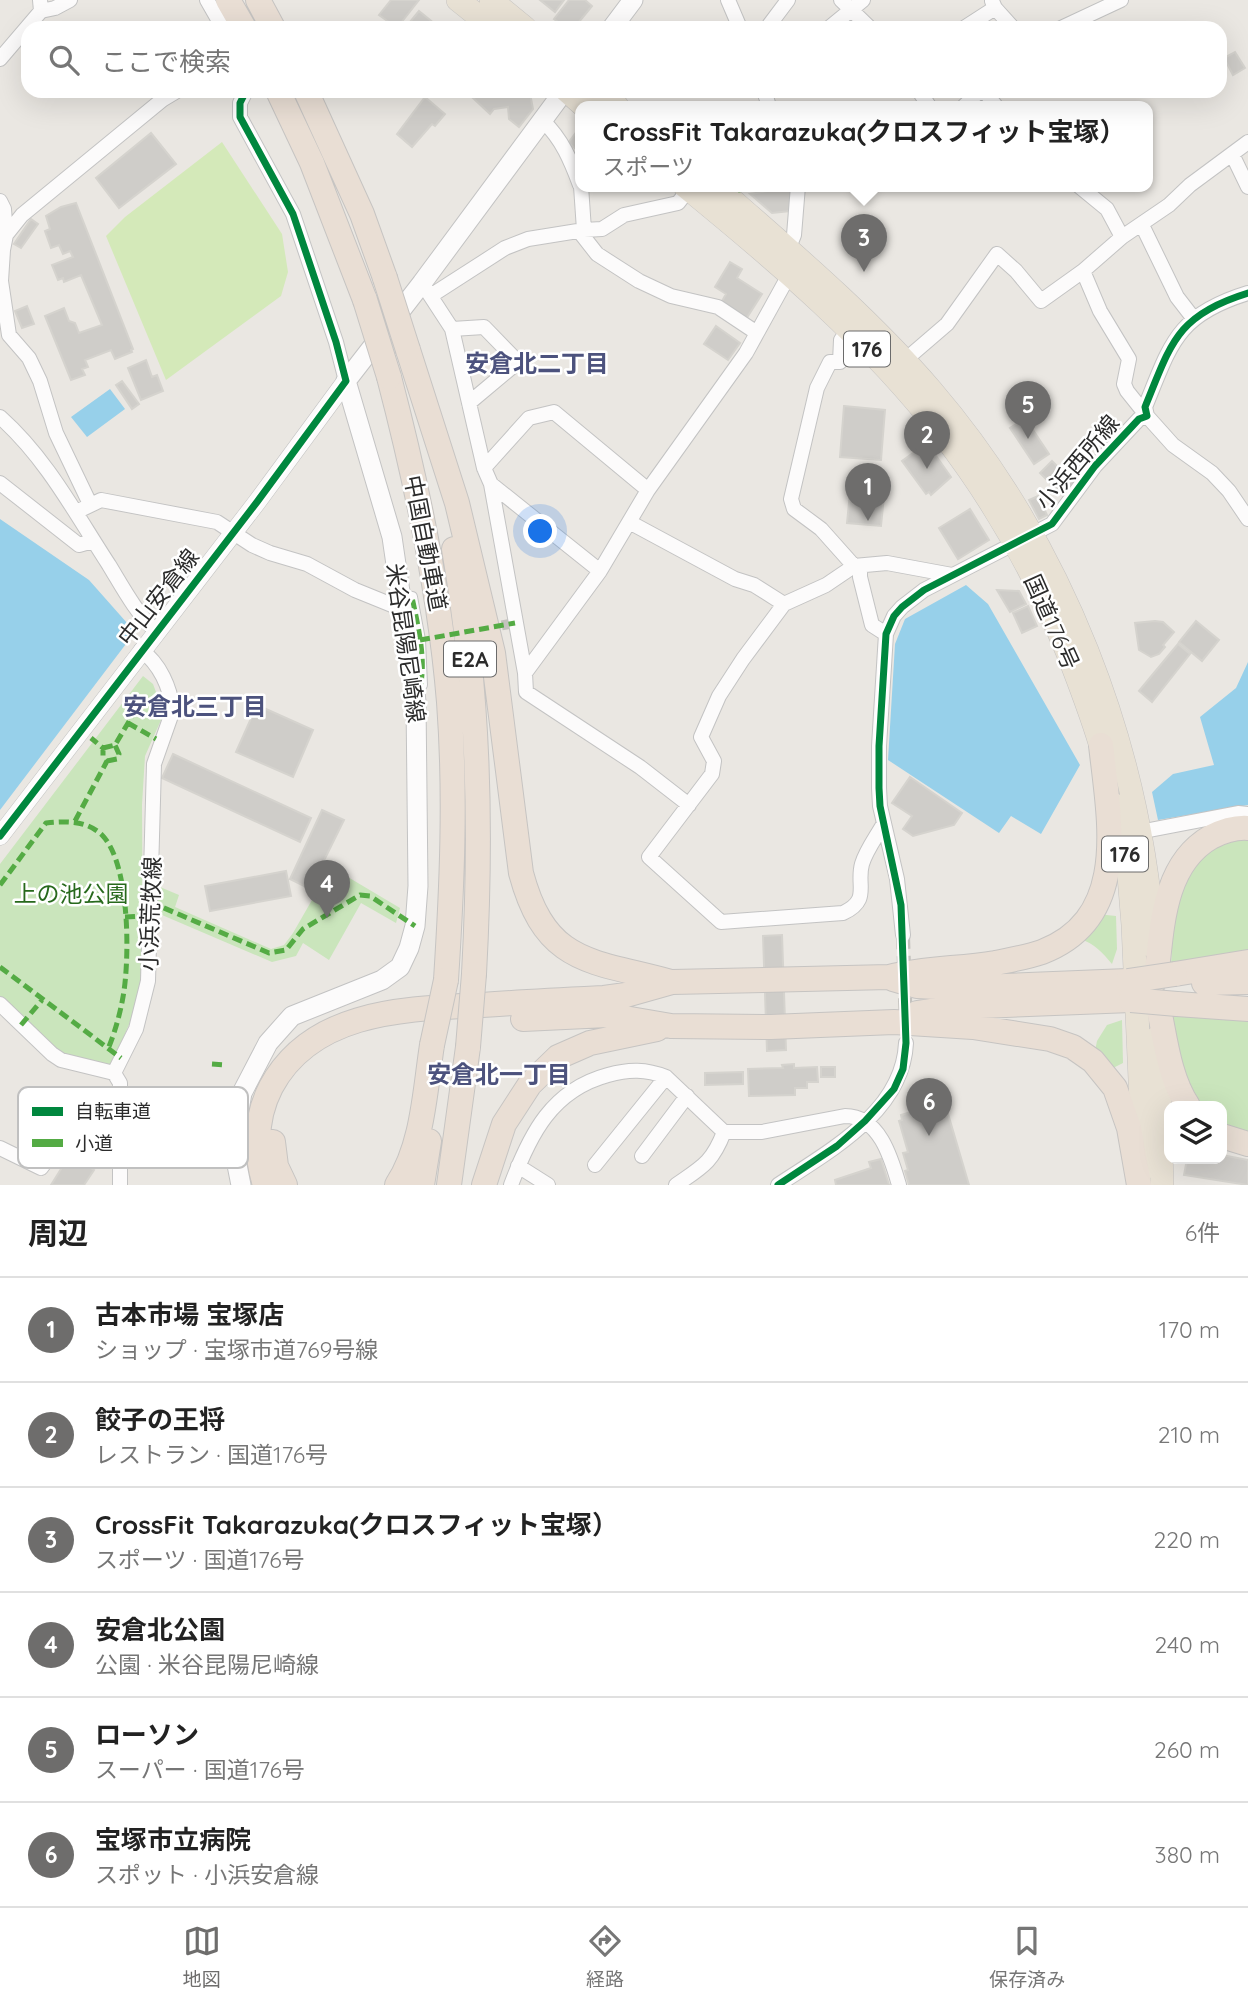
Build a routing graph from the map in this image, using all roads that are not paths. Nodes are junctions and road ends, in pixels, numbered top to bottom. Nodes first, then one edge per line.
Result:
1 (70, 0) edge
2 (207, 0) edge
3 (228, 0) edge
4 (258, 0) edge
5 (458, 0) edge
6 (491, 0) edge
7 (727, 0) edge
8 (788, 0) edge
9 (841, 0) edge
10 (863, 0) edge
11 (1121, 0) edge
12 (628, 2) edge
13 (993, 4) edge
14 (41, 6) edge
15 (852, 11) junction
16 (29, 21) edge
17 (219, 21) edge
18 (240, 21) edge
19 (269, 21) edge
20 (484, 21) edge
21 (516, 21) edge
22 (616, 21) edge
23 (737, 21) edge
24 (772, 21) edge
25 (838, 21) edge
26 (863, 21) edge
27 (972, 21) edge
28 (1007, 21) edge
29 (1076, 21) edge
30 (21, 32) edge
31 (0, 59) edge
32 (165, 98) edge
33 (242, 98) edge
34 (281, 98) edge
35 (309, 98) edge
36 (561, 98) edge
37 (543, 121) junction
38 (1248, 142) edge
39 (1233, 156) junction
40 (575, 171) edge
41 (1248, 187) edge
42 (581, 192) edge
43 (685, 192) edge
44 (692, 192) edge
45 (723, 192) edge
46 (798, 192) edge
47 (1086, 192) edge
48 (0, 201) edge
49 (1142, 225) junction
50 (581, 230) junction
51 (6, 235) junction
52 (1122, 237) junction
53 (788, 250) junction
54 (1083, 271) junction
55 (789, 275) junction
56 (427, 289) junction
57 (1248, 293) edge
58 (1194, 319) junction
59 (452, 329) junction
60 (848, 330) junction
61 (757, 333) junction
62 (408, 350) junction
63 (904, 361) junction
64 (346, 381) junction
65 (469, 403) junction
66 (1147, 416) junction
67 (0, 417) edge
68 (484, 468) junction
69 (0, 483) edge
70 (491, 484) junction
71 (648, 490) junction
72 (90, 504) junction
73 (76, 512) junction
74 (1248, 519) edge
75 (631, 523) junction
76 (233, 532) junction
77 (1023, 539) junction
78 (93, 541) junction
79 (857, 566) junction
80 (600, 571) junction
81 (952, 575) junction
82 (400, 599) junction
83 (785, 604) junction
84 (156, 631) junction
85 (886, 634) junction
86 (141, 650) junction
87 (525, 673) junction
88 (1101, 745) junction
89 (689, 805) junction
90 (1248, 814) edge
91 (884, 823) junction
92 (1248, 828) edge
93 (1139, 832) junction
94 (0, 836) edge
95 (903, 935) tunnel mouth
96 (1248, 962) edge
97 (889, 977) junction
98 (672, 982) junction
99 (1248, 982) edge
100 (1169, 989) junction
101 (1073, 993) junction
102 (1248, 995) edge
103 (0, 1004) edge
104 (1248, 1009) edge
105 (894, 1022) junction
106 (671, 1026) junction
107 (906, 1043) tunnel mouth
108 (437, 1046) junction
109 (114, 1073) junction
110 (666, 1077) junction
111 (120, 1087) edge
112 (245, 1087) edge
113 (687, 1096) junction
114 (1185, 1101) edge
115 (865, 1121) junction
116 (724, 1132) junction
117 (1227, 1138) edge
118 (1248, 1144) edge
119 (0, 1148) edge
120 (642, 1156) dead end
121 (18, 1157) edge
122 (594, 1165) dead end
123 (518, 1166) junction
124 (265, 1185) edge
125 (285, 1185) edge
126 (397, 1185) edge
127 (422, 1185) edge
128 (449, 1185) edge
129 (484, 1185) edge
130 (511, 1185) edge
131 (548, 1185) edge
132 (676, 1185) edge
133 (778, 1185) edge
134 (899, 1185) edge
135 (1139, 1185) edge
136 (1145, 1185) edge
137 (1162, 1185) edge

1 - 14 street
2 - 17 street
3 - 18 highway
4 - 19 highway
5 - 20 highway
6 - 21 highway
7 - 23 street
8 - 24 street
9 - 15 street
10 - 15 street
11 - 29 street
12 - 22 main road
13 - 27 street
13 - 28 street
14 - 16 street
15 - 25 street
15 - 26 street
30 - 31 street
32 - 51 street
33 - 64 street
34 - 108 highway, 中国自動車道 / E2A, bridge
35 - 62 highway, 中国自動車道 / E2A, bridge
36 - 37 main road
37 - 40 street
37 - 56 main road
38 - 39 street
39 - 41 street
39 - 49 street
42 - 50 street
43 - 50 street
44 - 55 highway, 国道176号 / 176
45 - 53 highway, 国道176号 / 176
46 - 53 street
47 - 52 street
48 - 51 street
49 - 52 street
49 - 58 street
50 - 56 street
50 - 61 street
51 - 72 street
52 - 54 street
53 - 55 street
53 - 63 highway, 国道176号 / 176
54 - 63 street
54 - 66 street
55 - 60 highway, 国道176号 / 176
55 - 61 street
56 - 59 street
56 - 64 main road
57 - 58 street, 小浜西所線
58 - 66 street, 小浜西所線
59 - 65 street
59 - 65 street
60 - 77 highway, 国道176号 / 176
60 - 79 street
61 - 71 street
62 - 98 highway
62 - 128 highway, 中国自動車道 / E2A, bridge
63 - 77 highway, 国道176号 / 176
64 - 76 street, 中山安倉線
64 - 82 main road, 米谷昆陽尼崎線
65 - 68 street
66 - 74 street
66 - 77 street, 小浜西所線
67 - 73 street
68 - 70 street
68 - 71 street
69 - 78 street
70 - 80 street
70 - 87 street
71 - 75 street
72 - 73 street
72 - 76 street
73 - 78 street
75 - 80 street
75 - 83 street
76 - 82 street
76 - 84 street, 中山安倉線
77 - 81 street, 小浜西所線
77 - 88 highway, 国道176号 / 176
77 - 93 highway, 国道176号 / 176
78 - 84 street
79 - 81 street
79 - 83 street
79 - 85 street
80 - 87 street
81 - 85 street, 小浜西所線
82 - 112 main road, 米谷昆陽尼崎線
83 - 89 street
84 - 86 street, 中山安倉線
85 - 91 street
86 - 94 street, 中山安倉線
86 - 109 street, 小浜荒牧線
87 - 89 street
88 - 97 highway
88 - 136 highway, 国道176号 / 176
89 - 91 street
90 - 93 street
91 - 95 street
92 - 100 highway
93 - 100 highway, 国道176号 / 176
96 - 100 highway
97 - 98 highway
97 - 101 highway
98 - 124 highway
99 - 100 highway
100 - 101 highway, bridge
100 - 102 highway
100 - 104 highway
100 - 114 highway
100 - 137 highway, 国道176号 / 176
101 - 105 highway
103 - 109 street
105 - 106 highway
105 - 135 highway
106 - 125 highway
106 - 129 highway
107 - 115 street
108 - 126 highway
108 - 127 highway, 中国自動車道 / E2A
109 - 111 street
110 - 113 street
110 - 122 street
110 - 123 street
113 - 116 street
113 - 120 street
115 - 116 street
115 - 133 street
115 - 134 street
116 - 132 street
117 - 118 highway
119 - 121 street
123 - 130 street
123 - 131 street

